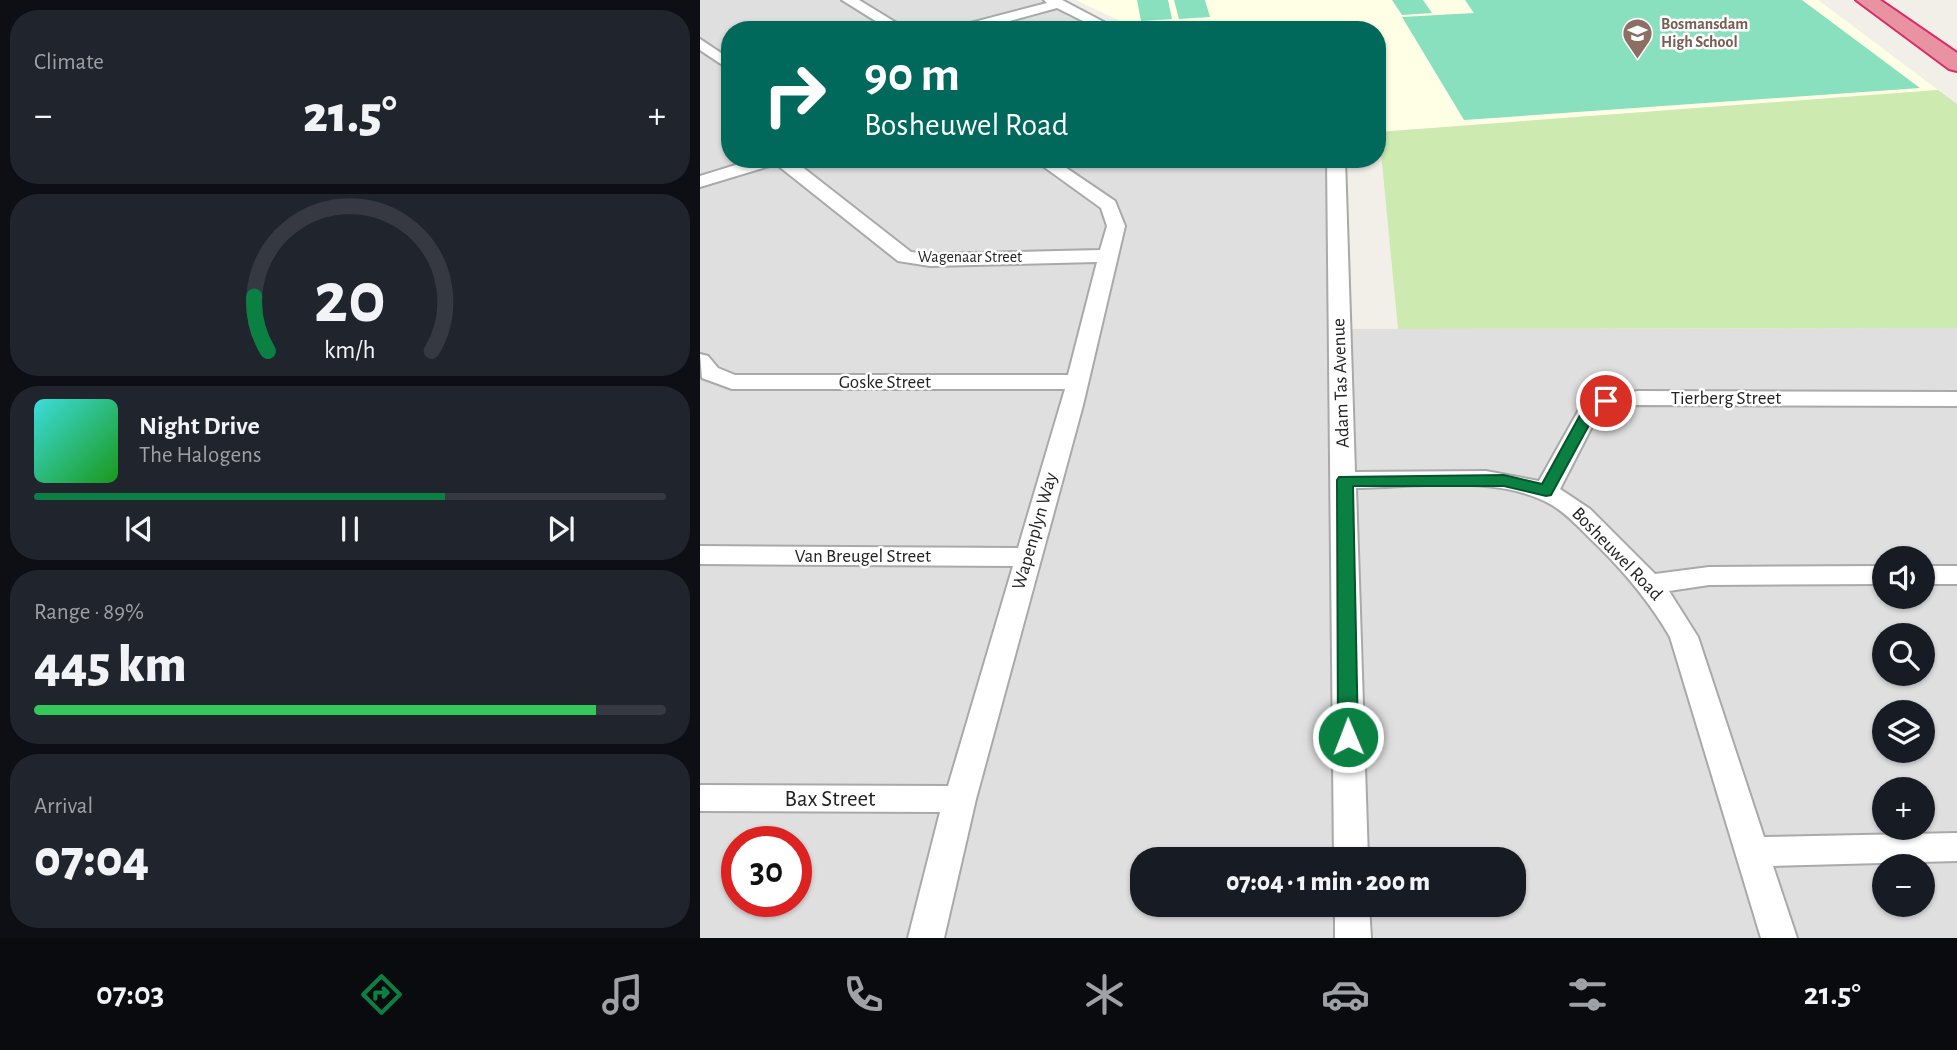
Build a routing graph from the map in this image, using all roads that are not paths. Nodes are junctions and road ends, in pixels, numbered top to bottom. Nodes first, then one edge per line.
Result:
1 (849, 0) edge
2 (1866, 0) edge
3 (1054, 2) edge
4 (885, 21) edge
5 (990, 21) edge
6 (1093, 21) edge
7 (700, 43) edge
8 (721, 59) edge
9 (721, 63) edge
10 (1957, 64) edge
11 (700, 65) edge
12 (745, 168) edge
13 (792, 168) edge
14 (1054, 168) edge
15 (1336, 168) edge
16 (700, 182) edge
17 (1108, 256) junction
18 (700, 361) edge
19 (1077, 382) junction
20 (1957, 399) edge
21 (1345, 480) junction
22 (1546, 491) junction
23 (700, 555) edge
24 (1027, 557) junction
25 (1872, 575) edge
26 (1935, 575) edge
27 (1957, 575) edge
28 (1650, 584) junction
29 (700, 798) edge
30 (960, 799) junction
31 (1351, 847) edge
32 (1957, 847) edge
33 (1752, 852) junction
34 (1352, 917) edge
35 (926, 938) edge
36 (1353, 938) edge
37 (1779, 938) edge

1 - 4 street
2 - 10 highway
3 - 5 street
3 - 6 street
7 - 8 street
9 - 11 street
12 - 16 street
13 - 17 street, Wagenaar Street
14 - 17 street, Wapenplyn Way
15 - 21 street, Adam Tas Avenue
17 - 19 street, Wapenplyn Way
18 - 19 street, Goske Street
19 - 24 street, Wapenplyn Way
20 - 22 street, Tierberg Street
21 - 22 street, Bosheuwel Road
21 - 31 street, Adam Tas Avenue
22 - 28 street, Bosheuwel Road
23 - 24 street, Van Breugel Street
24 - 30 street, Wapenplyn Way
25 - 28 street
26 - 27 street
28 - 33 street, Bosheuwel Road
29 - 30 street, Bax Street
30 - 35 street, Wapenplyn Way
32 - 33 street
33 - 37 street, Bosheuwel Road
34 - 36 street

